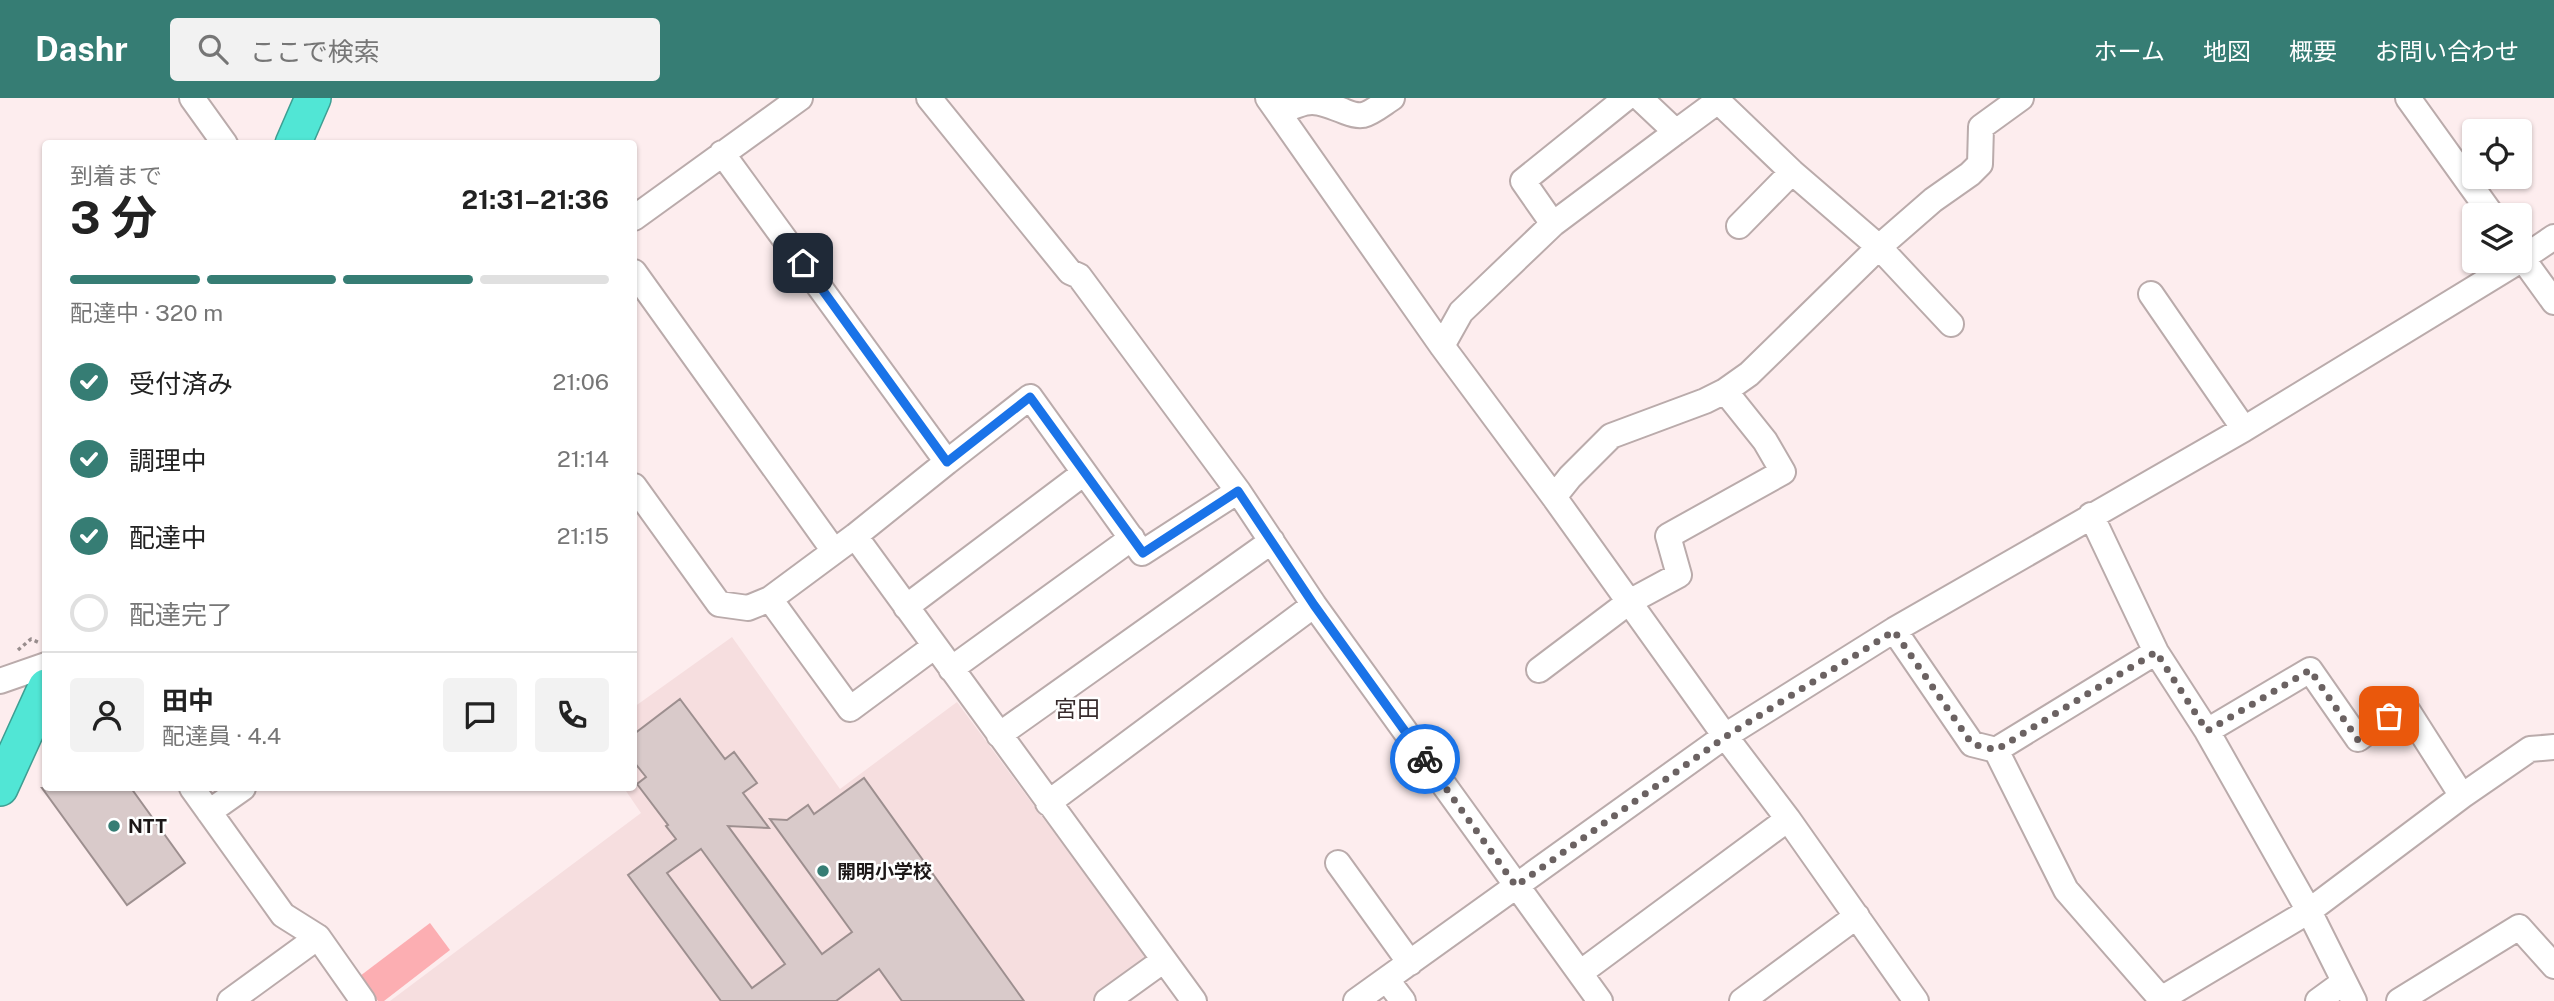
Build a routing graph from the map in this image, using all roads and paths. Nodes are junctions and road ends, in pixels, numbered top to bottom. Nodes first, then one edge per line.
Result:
1 (192, 98) edge
2 (313, 98) edge
3 (929, 98) edge
4 (1392, 98) edge
5 (1626, 98) edge
6 (1640, 98) edge
7 (2021, 98) edge
8 (2408, 98) edge
9 (790, 101) edge
10 (1273, 105) edge
11 (1676, 132) junction
12 (222, 140) edge
13 (295, 140) edge
14 (722, 153) junction
15 (1792, 172) junction
16 (2483, 203) edge
17 (637, 216) edge
18 (1553, 224) junction
19 (1739, 226) dead end
20 (2554, 236) edge
21 (1879, 247) junction
22 (2532, 250) edge
23 (2496, 273) edge
24 (2532, 273) edge
25 (637, 276) edge
26 (2151, 294) dead end
27 (2554, 302) edge
28 (1951, 324) dead end
29 (1442, 345) junction
30 (1725, 391) junction
31 (2244, 429) junction
32 (947, 462) junction
33 (1084, 473) junction
34 (1238, 491) junction
35 (1554, 497) junction
36 (638, 501) edge
37 (2091, 515) junction
38 (855, 536) junction
39 (1132, 538) junction
40 (1272, 541) junction
41 (834, 551) junction
42 (770, 599) junction
43 (1629, 602) junction
44 (1314, 605) junction
45 (906, 607) junction
46 (1894, 631) junction
47 (31, 639) dead end
48 (42, 643) edge
49 (935, 646) junction
50 (2156, 652) junction
51 (42, 666) edge
52 (951, 669) junction
53 (1539, 670) dead end
54 (0, 681) edge
55 (42, 696) edge
56 (2207, 731) junction
57 (999, 735) junction
58 (1725, 737) junction
59 (2554, 747) edge
60 (1996, 750) junction
61 (0, 788) edge
62 (194, 791) edge
63 (239, 791) edge
64 (2462, 796) junction
65 (1048, 803) junction
66 (209, 812) junction
67 (1788, 819) junction
68 (1338, 863) dead end
69 (1516, 886) junction
70 (2309, 911) junction
71 (1857, 916) junction
72 (318, 937) junction
73 (1164, 960) junction
74 (1410, 963) junction
75 (2554, 966) edge
76 (1580, 973) junction
77 (1387, 980) junction
78 (2349, 991) edge
79 (2162, 1000) edge
80 (230, 1001) edge
81 (363, 1001) edge
82 (1107, 1001) edge
83 (1194, 1001) edge
84 (1356, 1001) edge
85 (1403, 1001) edge
86 (1600, 1001) edge
87 (1742, 1001) edge
88 (1916, 1001) edge
89 (2318, 1001) edge
90 (2399, 1001) edge

1 - 12 street
2 - 13 highway
3 - 34 street
4 - 10 street
5 - 18 street
6 - 11 street
7 - 21 street
8 - 16 street
9 - 14 street
10 - 29 street
11 - 15 street
11 - 18 street
14 - 17 street
14 - 32 street
15 - 19 street
15 - 21 street
18 - 29 street
20 - 22 street
21 - 28 street
21 - 30 street
23 - 31 street
24 - 27 street
25 - 41 street
26 - 31 street
29 - 35 street
30 - 35 street
30 - 43 street
31 - 37 street
32 - 33 street
32 - 38 street
33 - 39 street
33 - 45 street
34 - 39 street
34 - 40 street
35 - 43 street
36 - 42 street
37 - 46 street
37 - 50 street
38 - 41 street
38 - 45 street
39 - 52 street
40 - 44 street
40 - 57 street
41 - 42 street
42 - 49 street
43 - 53 street
43 - 58 street
44 - 65 street
44 - 69 street
45 - 49 street
46 - 58 street
46 - 60 street
47 - 48 path
49 - 52 street
50 - 56 street
50 - 60 street
51 - 54 street
52 - 57 street
55 - 61 highway
56 - 64 street
56 - 70 street
57 - 65 street
58 - 67 street
58 - 69 street
59 - 64 street
60 - 79 street
62 - 66 street
63 - 66 street
64 - 70 street
65 - 73 street
66 - 72 street
67 - 71 street
67 - 76 street
68 - 74 street
69 - 74 street
69 - 76 street
70 - 78 street
70 - 79 street
71 - 87 street
71 - 88 street
72 - 80 street
72 - 81 street
73 - 82 street
73 - 83 street
74 - 77 street
75 - 90 street
76 - 86 street
77 - 84 street
77 - 85 street
78 - 89 street

